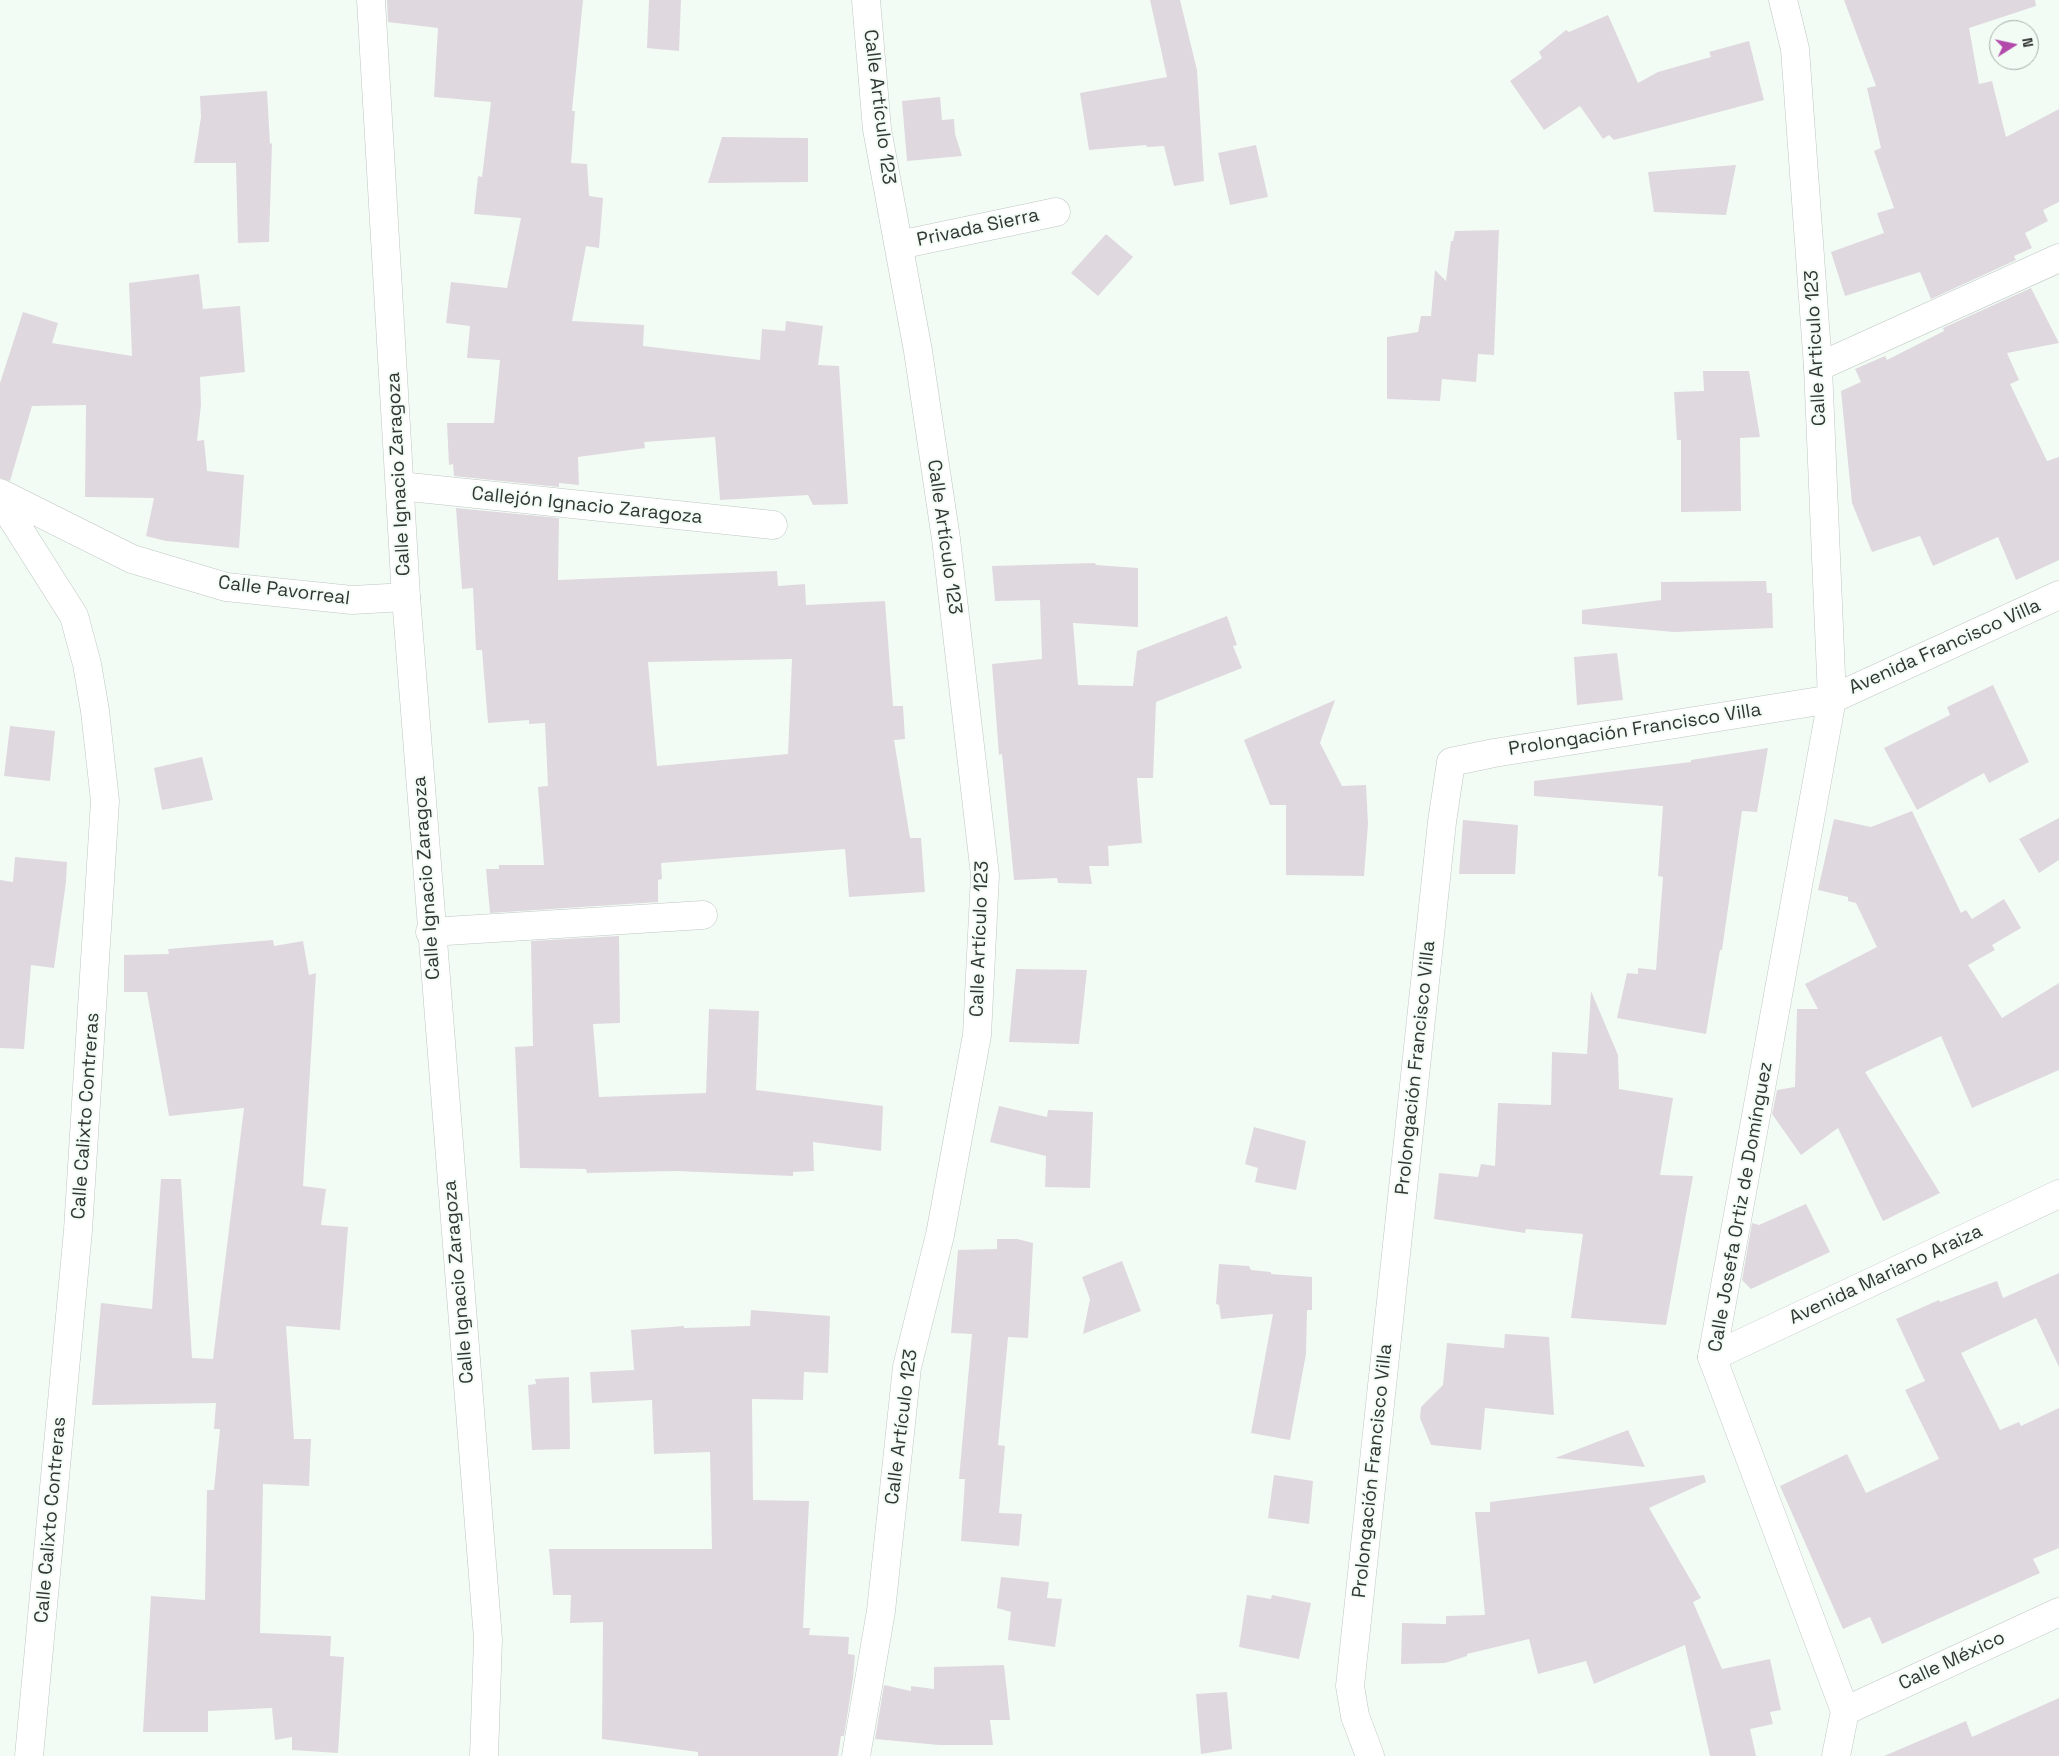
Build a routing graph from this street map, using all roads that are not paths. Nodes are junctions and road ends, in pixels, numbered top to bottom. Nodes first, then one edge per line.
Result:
1 (371, 0) edge
2 (866, 0) edge
3 (1784, 0) edge
4 (1056, 212) dead end
5 (899, 245) junction
6 (2059, 258) edge
7 (1818, 367) junction
8 (400, 486) junction
9 (0, 493) edge
10 (0, 499) edge
11 (773, 525) dead end
12 (2059, 595) edge
13 (406, 597) junction
14 (1832, 699) junction
15 (703, 915) dead end
16 (430, 932) junction
17 (2059, 1194) edge
18 (1712, 1357) junction
19 (2059, 1612) edge
20 (1845, 1711) junction
21 (29, 1756) edge
22 (484, 1756) edge
23 (856, 1756) edge
24 (1370, 1756) edge
25 (1836, 1756) edge

1 - 8 street, Calle Ignacio Zaragoza
2 - 5 street, Calle Artículo 123
3 - 7 street, Calle Articulo 123
4 - 5 street, Privada Sierra
5 - 23 street, Calle Artículo 123
6 - 7 street
7 - 14 street, Calle Articulo 123
8 - 11 street, Callejón Ignacio Zaragoza
8 - 13 street, Calle Ignacio Zaragoza
9 - 13 street, Calle Pavorreal
10 - 21 street, Calle Calixto Contreras
12 - 14 street, Avenida Francisco Villa
13 - 16 street, Calle Ignacio Zaragoza
14 - 18 street, Calle Josefa Ortiz de Domínguez
14 - 24 street, Prolongación Francisco Villa
15 - 16 street
16 - 22 street, Calle Ignacio Zaragoza
17 - 18 street, Avenida Mariano Araiza
18 - 20 street, Calle Josefa Ortiz de Domínguez
19 - 20 street, Calle México
20 - 25 street

